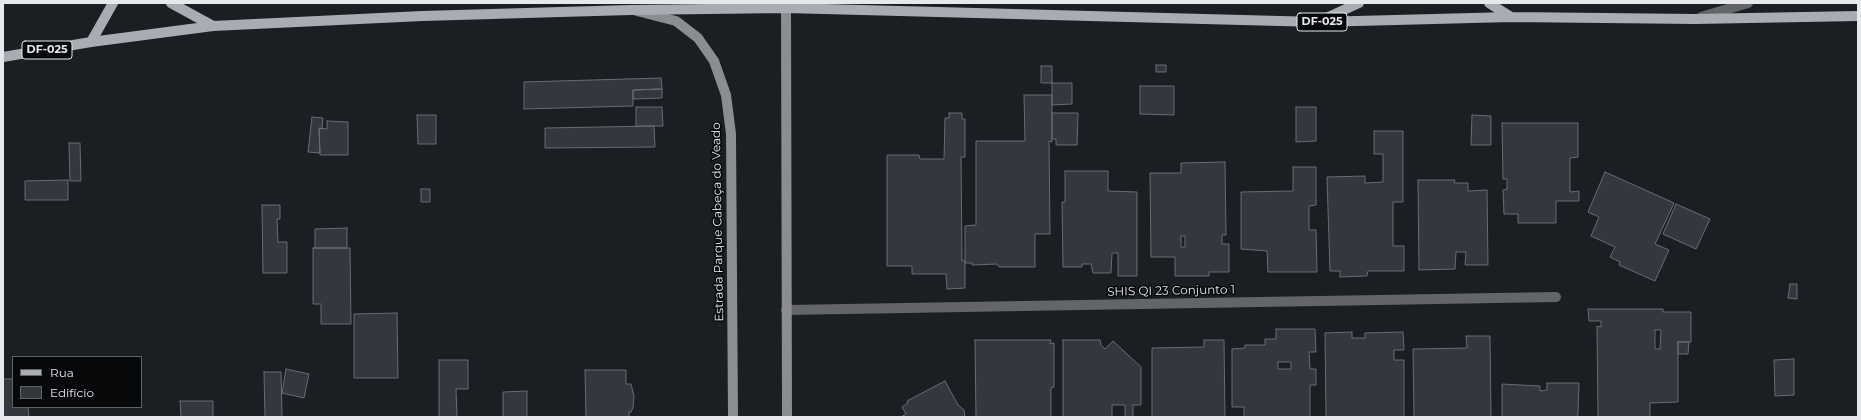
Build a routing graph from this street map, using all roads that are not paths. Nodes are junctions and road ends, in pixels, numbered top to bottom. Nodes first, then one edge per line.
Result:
1 (113, 3) edge
2 (171, 3) edge
3 (1359, 3) edge
4 (1489, 3) edge
5 (1748, 3) edge
6 (785, 6) edge
7 (630, 10) junction
8 (1858, 16) edge
9 (1511, 17) junction
10 (1695, 19) junction
11 (1318, 22) junction
12 (213, 26) junction
13 (91, 42) junction
14 (3, 57) edge
15 (1556, 297) dead end
16 (786, 310) junction
17 (733, 417) edge
18 (787, 417) edge

1 - 13 main road
2 - 12 main road
3 - 11 main road
4 - 9 main road
5 - 10 street
6 - 7 main road, DF-025
6 - 11 main road, DF-025
6 - 16 main road
7 - 12 main road, DF-025
7 - 17 main road, Estrada Parque Cabeça do Veado
8 - 10 main road, DF-025
9 - 10 main road, DF-025
9 - 11 main road, DF-025
12 - 13 main road, DF-025
13 - 14 main road, DF-025
15 - 16 street, SHIS QI 23 Conjunto 1
16 - 18 main road

